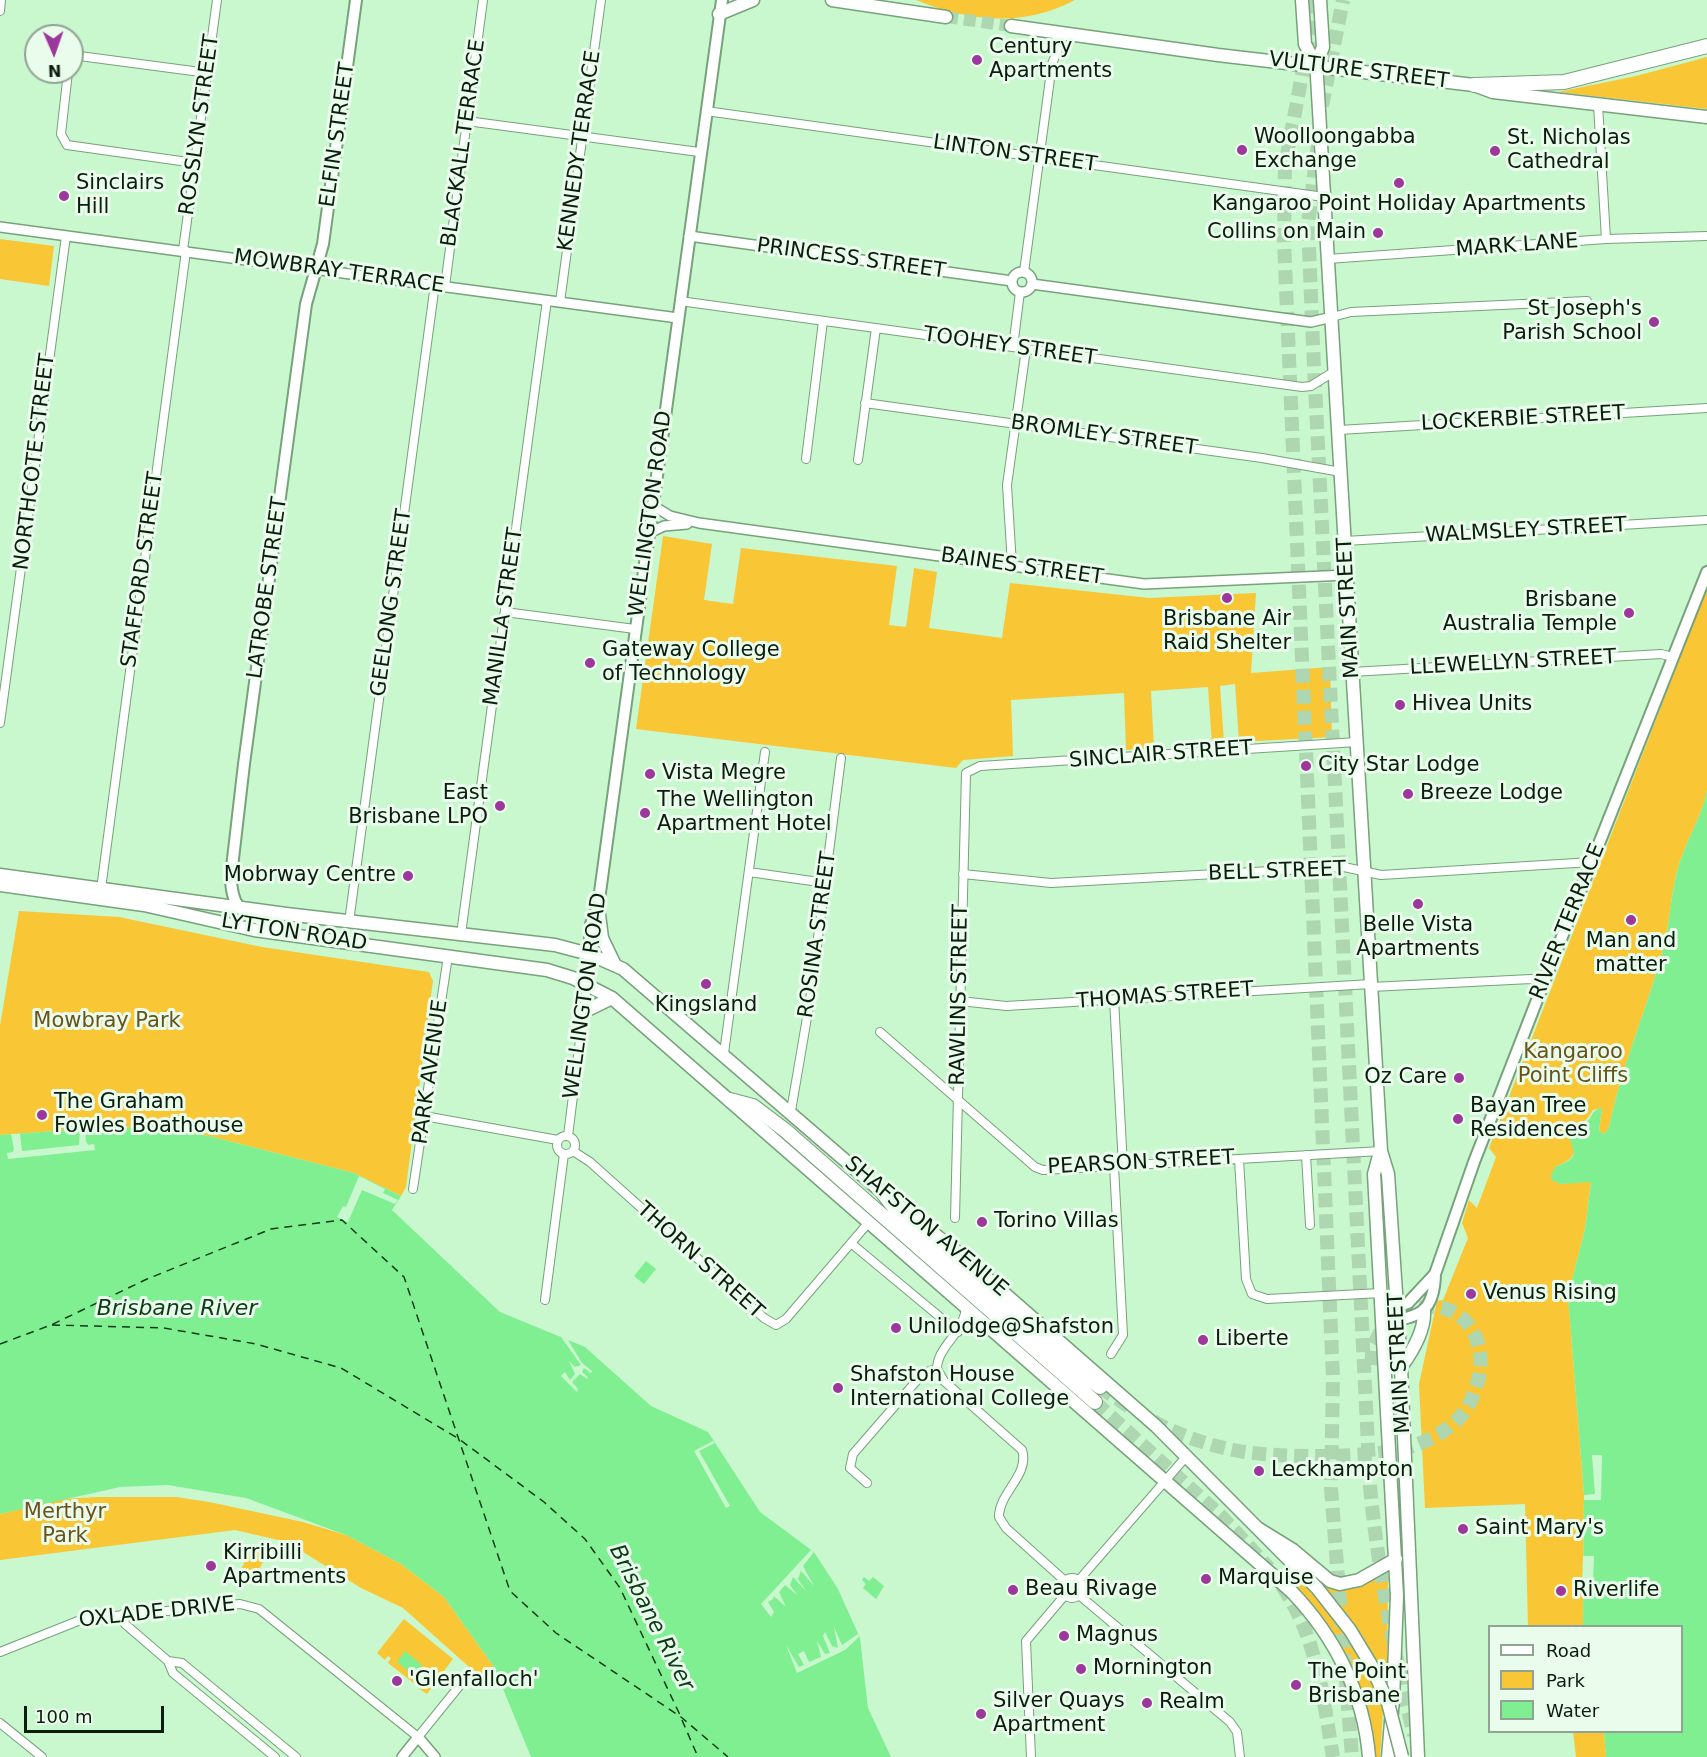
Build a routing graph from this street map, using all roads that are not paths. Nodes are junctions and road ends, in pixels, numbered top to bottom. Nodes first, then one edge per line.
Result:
1 (2, 0) edge
2 (217, 0) edge
3 (356, 0) edge
4 (483, 0) edge
5 (600, 0) edge
6 (722, 0) edge
7 (753, 0) edge
8 (832, 0) edge
9 (1302, 0) edge
10 (1320, 0) edge
11 (0, 10) edge
12 (719, 14) junction
13 (946, 17) tunnel mouth
14 (1011, 26) tunnel mouth
15 (1064, 34) junction
16 (1707, 46) edge
17 (84, 57) edge
18 (1316, 65) junction
19 (208, 73) junction
20 (67, 84) edge
21 (1474, 85) junction
22 (1598, 105) junction
23 (706, 111) junction
24 (1707, 117) edge
25 (467, 121) junction
26 (582, 136) junction
27 (699, 152) junction
28 (1039, 158) junction
29 (195, 163) junction
30 (1324, 197) junction
31 (0, 227) edge
32 (66, 236) junction
33 (689, 236) junction
34 (1707, 236) edge
35 (1605, 239) junction
36 (185, 251) junction
37 (1328, 259) junction
38 (317, 269) junction
39 (1024, 272) junction
40 (1012, 281) junction
41 (1032, 284) junction
42 (440, 285) junction
43 (1020, 292) junction
44 (547, 300) junction
45 (680, 301) junction
46 (1587, 301) dead end
47 (560, 302) junction
48 (1332, 316) junction
49 (678, 318) junction
50 (824, 321) junction
51 (876, 328) junction
52 (1013, 347) junction
53 (1026, 349) junction
54 (1335, 371) junction
55 (866, 403) junction
56 (1707, 408) edge
57 (1016, 424) junction
58 (1339, 430) junction
59 (806, 459) dead end
60 (858, 460) dead end
61 (1341, 472) junction
62 (652, 505) junction
63 (1707, 520) edge
64 (699, 523) junction
65 (649, 533) junction
66 (1345, 541) junction
67 (1012, 565) junction
68 (1707, 572) edge
69 (1347, 574) junction
70 (505, 612) junction
71 (635, 628) junction
72 (1673, 657) junction
73 (1352, 672) junction
74 (0, 723) edge
75 (1357, 742) junction
76 (765, 752) dead end
77 (841, 758) dead end
78 (966, 773) joint
79 (1592, 862) junction
80 (1364, 871) junction
81 (749, 872) junction
82 (963, 874) junction
83 (0, 875) edge
84 (826, 883) junction
85 (0, 885) edge
86 (101, 888) junction
87 (598, 907) junction
88 (240, 908) junction
89 (349, 922) junction
90 (281, 934) junction
91 (461, 934) junction
92 (589, 954) junction
93 (448, 956) junction
94 (615, 965) junction
95 (1544, 982) junction
96 (587, 984) junction
97 (1371, 985) junction
98 (612, 998) junction
99 (1114, 999) junction
100 (960, 1001) junction
101 (583, 1012) junction
102 (880, 1032) dead end
103 (724, 1053) junction
104 (730, 1100) junction
105 (958, 1100) junction
106 (791, 1111) junction
107 (424, 1116) junction
108 (568, 1136) junction
109 (558, 1140) junction
110 (573, 1151) junction
111 (1380, 1151) junction
112 (564, 1154) junction
113 (1306, 1155) junction
114 (1239, 1159) junction
115 (1114, 1166) junction
116 (1123, 1166) junction
117 (413, 1189) dead end
118 (883, 1193) junction
119 (955, 1218) dead end
120 (869, 1222) junction
121 (1311, 1225) dead end
122 (852, 1244) junction
123 (1435, 1274) junction
124 (1381, 1293) junction
125 (545, 1300) dead end
126 (966, 1306) junction
127 (1424, 1311) junction
128 (1398, 1313) junction
129 (1382, 1317) junction
130 (958, 1332) junction
131 (1111, 1354) dead end
132 (1401, 1367) junction
133 (937, 1369) junction
134 (1100, 1388) tunnel mouth
135 (1095, 1402) tunnel mouth
136 (1185, 1458) junction
137 (1165, 1480) junction
138 (867, 1483) dead end
139 (1258, 1529) junction
140 (1396, 1559) junction
141 (1079, 1580) junction
142 (1065, 1581) junction
143 (1065, 1595) junction
144 (1079, 1595) junction
145 (123, 1614) junction
146 (0, 1652) edge
147 (168, 1662) junction
148 (465, 1679) dead end
149 (0, 1723) edge
150 (418, 1737) junction
151 (42, 1757) edge
152 (275, 1757) edge
153 (296, 1757) edge
154 (402, 1757) edge
155 (435, 1757) edge
156 (1031, 1757) edge
157 (1240, 1757) edge
158 (1369, 1757) edge
159 (1388, 1757) edge
160 (1402, 1757) edge
161 (1418, 1757) edge

1 - 11 street
2 - 19 street, ROSSLYN STREET
3 - 38 main road, ELFIN STREET
4 - 25 street, BLACKALL TERRACE
5 - 26 street, KENNEDY TERRACE
6 - 12 main road, WELLINGTON ROAD
7 - 12 main road
8 - 13 main road
9 - 18 main road, MAIN STREET
10 - 18 main road, MAIN STREET
12 - 23 main road, WELLINGTON ROAD
14 - 15 main road, VULTURE STREET
15 - 18 main road, VULTURE STREET
15 - 28 street
16 - 21 highway
17 - 19 street
18 - 21 main road, VULTURE STREET
18 - 30 main road, MAIN STREET
19 - 29 street, ROSSLYN STREET
20 - 29 street
21 - 22 main road, VULTURE STREET
22 - 24 main road, VULTURE STREET
22 - 35 street
23 - 27 main road, WELLINGTON ROAD
23 - 28 street, LINTON STREET
25 - 26 street
25 - 42 street, BLACKALL TERRACE
26 - 27 street
26 - 47 street, KENNEDY TERRACE
27 - 33 main road, WELLINGTON ROAD
28 - 30 street, LINTON STREET
28 - 39 street
29 - 36 street, ROSSLYN STREET
30 - 37 main road, MAIN STREET
31 - 32 street, MOWBRAY TERRACE
32 - 36 street, MOWBRAY TERRACE
32 - 74 street, NORTHCOTE STREET
33 - 40 street, PRINCESS STREET
33 - 45 main road, WELLINGTON ROAD
34 - 35 street, MARK LANE
35 - 37 street, MARK LANE
36 - 38 street, MOWBRAY TERRACE
36 - 86 street, STAFFORD STREET
37 - 48 main road, MAIN STREET
38 - 42 street, MOWBRAY TERRACE
38 - 88 main road, LATROBE STREET
39 - 40 street
39 - 41 street
40 - 43 street
41 - 43 street
41 - 48 street
42 - 44 street, MOWBRAY TERRACE
42 - 89 street, GEELONG STREET
43 - 52 street
44 - 47 street, MOWBRAY TERRACE
44 - 70 street, MANILLA STREET
45 - 49 main road, WELLINGTON ROAD
45 - 50 street, TOOHEY STREET
46 - 48 street
47 - 49 street, MOWBRAY TERRACE
48 - 54 main road, MAIN STREET
49 - 62 main road, WELLINGTON ROAD
50 - 51 street, TOOHEY STREET
50 - 59 street
51 - 52 street, TOOHEY STREET
51 - 55 street
52 - 53 street, TOOHEY STREET
53 - 54 street, TOOHEY STREET
53 - 57 street
54 - 58 main road, MAIN STREET
55 - 57 street, BROMLEY STREET
55 - 60 street
56 - 58 street, LOCKERBIE STREET
57 - 61 street, BROMLEY STREET
57 - 67 street
58 - 61 main road, MAIN STREET
61 - 66 main road, MAIN STREET
62 - 64 street, BAINES STREET
62 - 65 main road, WELLINGTON ROAD
63 - 66 street, WALMSLEY STREET
64 - 65 street, BAINES STREET
64 - 67 street, BAINES STREET
65 - 71 main road, WELLINGTON ROAD
66 - 69 main road, MAIN STREET
67 - 69 street, BAINES STREET
68 - 72 main road, RIVER TERRACE
69 - 73 main road, MAIN STREET
70 - 71 street
70 - 91 street, MANILLA STREET
71 - 87 main road, WELLINGTON ROAD
72 - 73 street, LLEWELLYN STREET
72 - 79 main road, RIVER TERRACE
73 - 75 main road, MAIN STREET
75 - 78 street, SINCLAIR STREET
75 - 80 main road, MAIN STREET
76 - 81 street
77 - 84 street, ROSINA STREET
78 - 82 street, RAWLINS STREET
79 - 80 street, BELL STREET
79 - 95 main road, RIVER TERRACE
80 - 82 street, BELL STREET
80 - 97 main road, MAIN STREET
81 - 84 street
81 - 103 street
82 - 100 street, RAWLINS STREET
83 - 86 main road, LYTTON ROAD
84 - 106 street, ROSINA STREET
85 - 90 main road, LYTTON ROAD
86 - 88 main road, LYTTON ROAD
87 - 92 main road, WELLINGTON ROAD
87 - 94 main road
88 - 89 main road, LYTTON ROAD
88 - 90 main road
89 - 91 main road, LYTTON ROAD
90 - 93 main road, LYTTON ROAD
91 - 92 main road, LYTTON ROAD
92 - 94 main road, SHAFSTON AVENUE
92 - 96 main road, WELLINGTON ROAD
93 - 96 main road, LYTTON ROAD
93 - 107 street, PARK AVENUE
94 - 103 main road, SHAFSTON AVENUE
95 - 97 street, THOMAS STREET
95 - 123 main road, RIVER TERRACE
96 - 98 main road, SHAFSTON AVENUE
96 - 101 street, WELLINGTON ROAD
97 - 99 street, THOMAS STREET
97 - 111 main road, MAIN STREET
98 - 101 main road
98 - 104 main road, SHAFSTON AVENUE
99 - 100 street, THOMAS STREET
99 - 116 street
100 - 105 street, RAWLINS STREET
101 - 108 street, WELLINGTON ROAD
102 - 105 street, PEARSON STREET
103 - 106 main road, SHAFSTON AVENUE
104 - 120 main road, SHAFSTON AVENUE
104 - 135 highway
105 - 115 street, PEARSON STREET
105 - 119 street, RAWLINS STREET
106 - 118 main road, SHAFSTON AVENUE
107 - 109 street
107 - 117 street, PARK AVENUE
108 - 109 street
108 - 110 street
109 - 112 street
110 - 112 street
110 - 122 street, THORN STREET
111 - 113 street, PEARSON STREET
111 - 124 main road, MAIN STREET
111 - 128 main road, MAIN STREET
112 - 125 street
113 - 114 street, PEARSON STREET
113 - 121 street
114 - 116 street, PEARSON STREET
114 - 124 street
115 - 116 street, PEARSON STREET
115 - 131 street
118 - 134 highway
118 - 136 main road, SHAFSTON AVENUE
120 - 122 street, THORN STREET
120 - 126 main road, SHAFSTON AVENUE
122 - 130 street
123 - 127 main road, RIVER TERRACE
123 - 128 main road, RIVER TERRACE
124 - 129 main road, MAIN STREET
126 - 130 street
126 - 137 main road, SHAFSTON AVENUE
127 - 128 main road, RIVER TERRACE
127 - 132 main road
128 - 129 main road, RIVER TERRACE
128 - 132 main road, MAIN STREET
129 - 140 main road, MAIN STREET
130 - 133 street
132 - 161 main road, MAIN STREET
133 - 138 street
133 - 142 street
136 - 137 street
136 - 139 main road, SHAFSTON AVENUE
137 - 141 street
137 - 158 main road, SHAFSTON AVENUE
139 - 140 main road
139 - 160 main road, SHAFSTON AVENUE, bridge
140 - 159 main road, MAIN STREET
141 - 142 street
141 - 144 street
142 - 143 street
143 - 144 street
143 - 156 street
144 - 157 street
145 - 146 street, OXLADE DRIVE
145 - 147 street
145 - 150 street, OXLADE DRIVE
147 - 152 street
147 - 153 street
148 - 150 street
149 - 151 street
150 - 154 street
150 - 155 street

